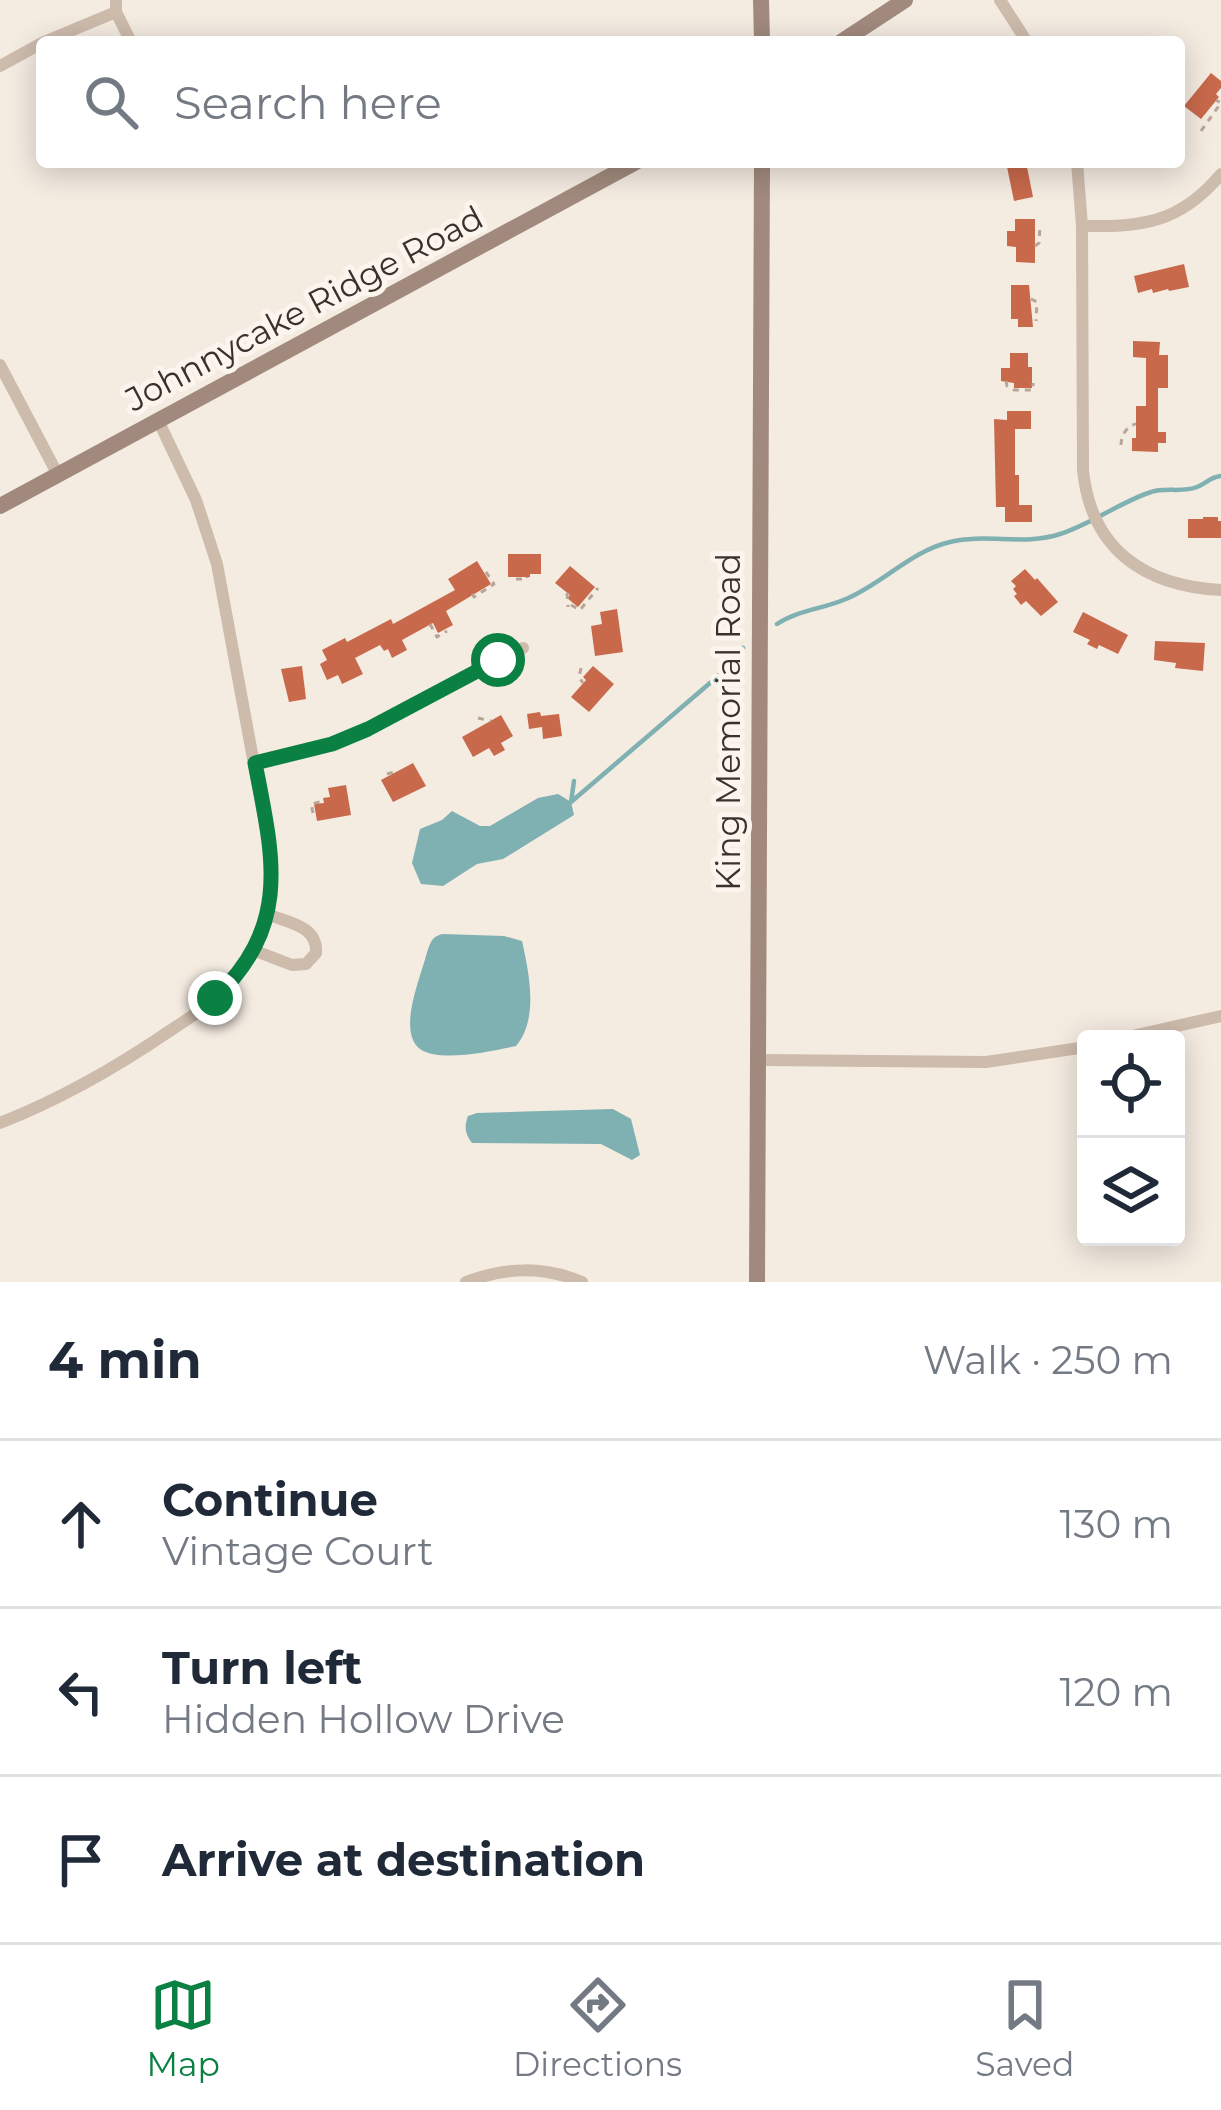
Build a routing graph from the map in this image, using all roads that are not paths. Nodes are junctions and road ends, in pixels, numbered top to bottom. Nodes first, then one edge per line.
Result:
1 (761, 0) edge
2 (905, 0) edge
3 (1000, 0) edge
4 (116, 6) edge
5 (55, 36) edge
6 (128, 36) edge
7 (762, 36) edge
8 (850, 36) edge
9 (1023, 36) edge
10 (36, 46) edge
11 (0, 66) edge
12 (625, 168) edge
13 (762, 168) edge
14 (1077, 168) edge
15 (1221, 174) edge
16 (1082, 226) junction
17 (0, 365) edge
18 (158, 420) junction
19 (58, 475) junction
20 (0, 506) edge
21 (1221, 590) edge
22 (523, 648) dead end
23 (255, 763) junction
24 (267, 914) junction
25 (254, 950) junction
26 (1221, 1016) edge
27 (1159, 1030) edge
28 (1077, 1048) edge
29 (757, 1060) junction
30 (0, 1123) edge
31 (466, 1282) edge
32 (583, 1282) edge
33 (757, 1282) edge

1 - 7 street
2 - 8 street
3 - 9 street
4 - 5 street
4 - 6 street
10 - 11 street
12 - 18 street, Johnnycake Ridge Road
13 - 29 street, King Memorial Road
14 - 16 street
15 - 16 street
16 - 21 street
17 - 19 street
18 - 19 street, Johnnycake Ridge Road
18 - 23 street
19 - 20 street, Johnnycake Ridge Road
22 - 23 street
23 - 24 street
24 - 25 street
24 - 25 street
25 - 30 street
26 - 27 street
28 - 29 street
29 - 33 street, King Memorial Road
31 - 32 street

